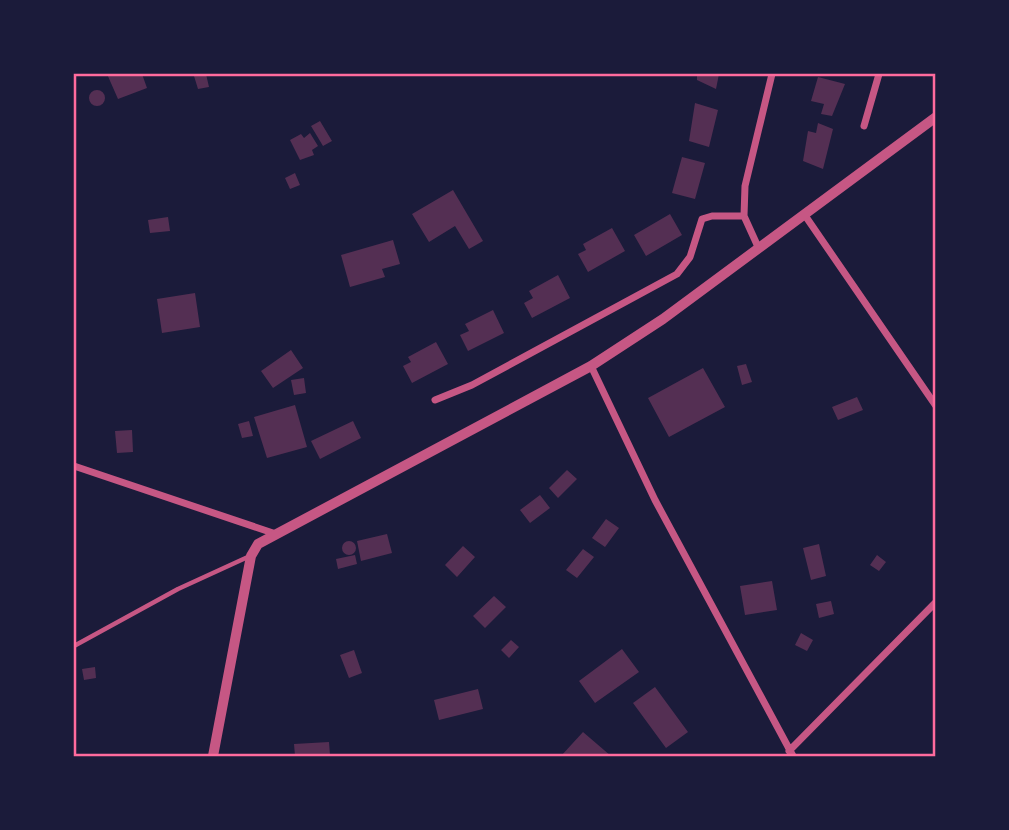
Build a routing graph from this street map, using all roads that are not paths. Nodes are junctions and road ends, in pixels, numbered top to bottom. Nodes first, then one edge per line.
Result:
1 (772, 74) edge
2 (878, 74) edge
3 (936, 117) edge
4 (864, 126) dead end
5 (804, 214) junction
6 (744, 216) junction
7 (759, 249) junction
8 (591, 366) junction
9 (435, 400) dead end
10 (936, 406) edge
11 (74, 466) edge
12 (276, 534) junction
13 (251, 556) junction
14 (936, 601) edge
15 (74, 646) edge
16 (791, 754) edge
17 (213, 757) edge

1 - 6 street
2 - 4 street
3 - 5 street
5 - 7 street
5 - 10 street
6 - 7 street
6 - 9 street
7 - 8 street
8 - 12 street
8 - 16 street
11 - 12 street
12 - 13 street
13 - 15 lane
13 - 17 street
14 - 16 street

